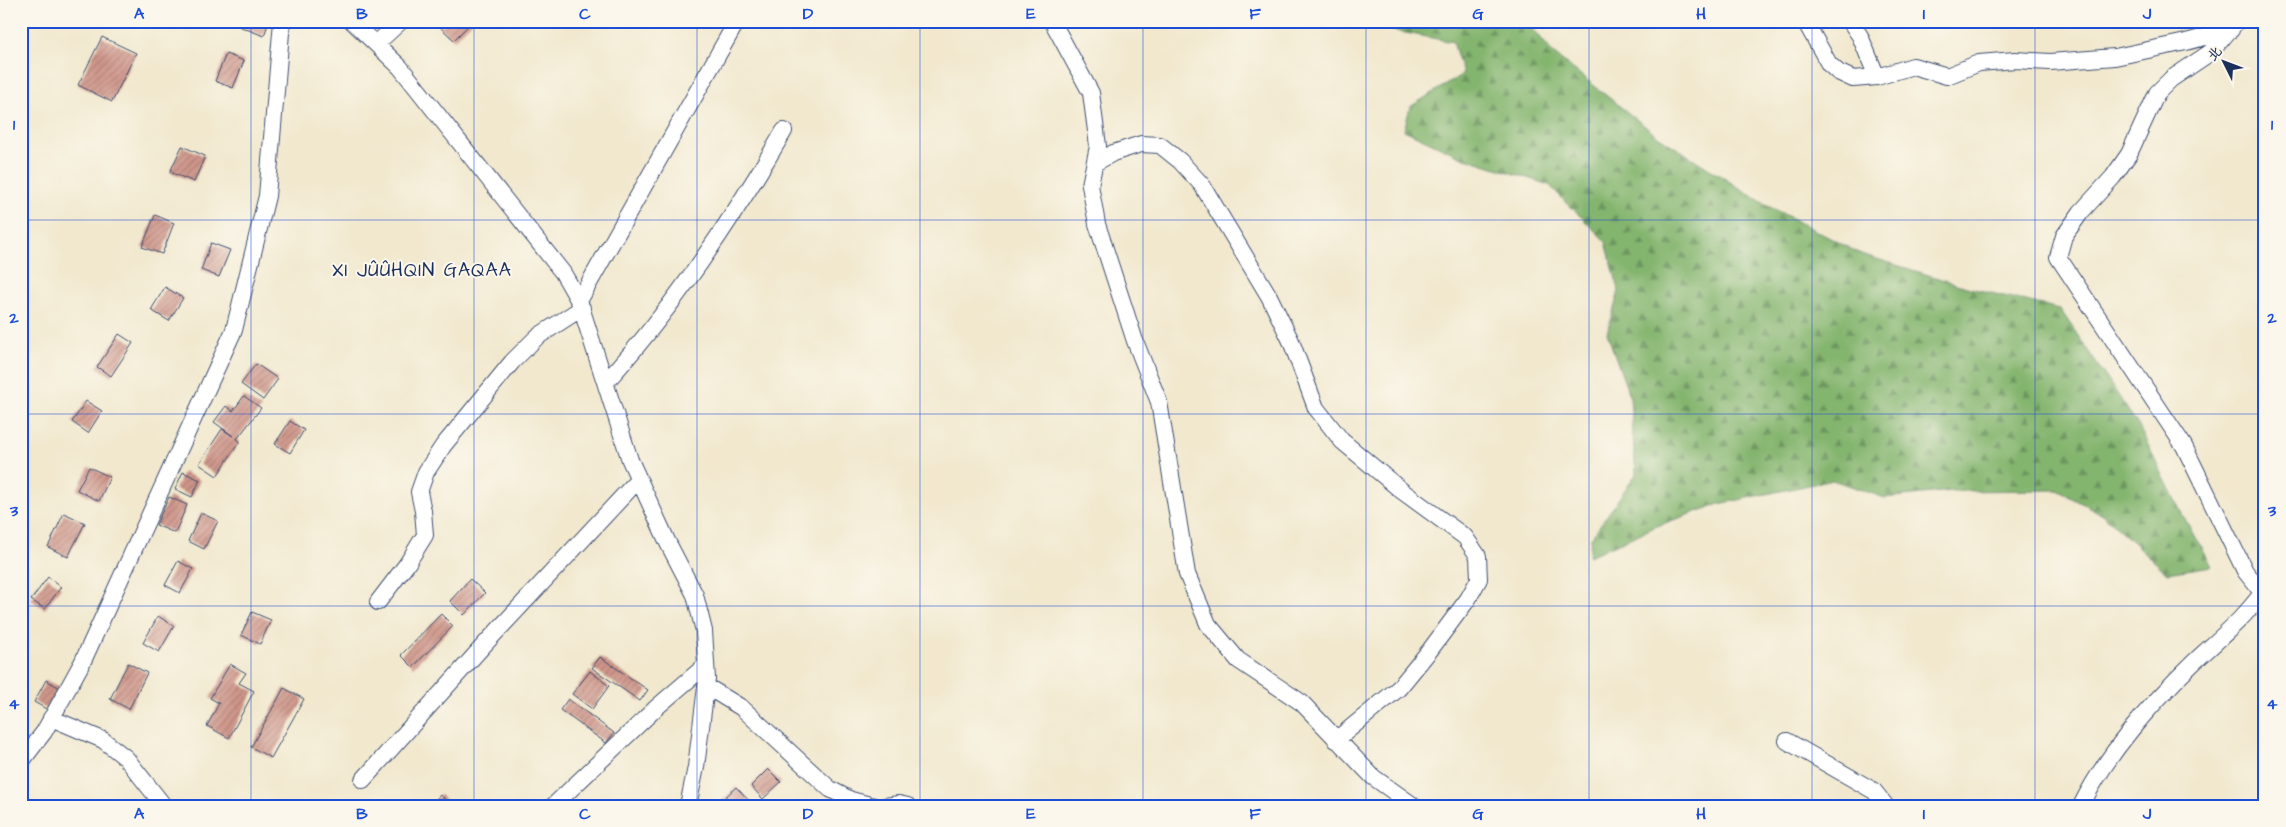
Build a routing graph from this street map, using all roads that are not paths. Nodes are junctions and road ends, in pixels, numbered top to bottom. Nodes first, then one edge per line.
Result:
1 (282, 21) edge
2 (352, 21) edge
3 (401, 21) edge
4 (737, 21) edge
5 (1052, 21) edge
6 (1806, 21) edge
7 (1850, 21) edge
8 (2234, 25) edge
9 (376, 44) junction
10 (1877, 77) junction
11 (784, 131) dead end
12 (1095, 163) junction
13 (580, 304) junction
14 (606, 382) junction
15 (639, 478) junction
16 (2263, 595) edge
17 (378, 602) dead end
18 (706, 665) junction
19 (706, 686) junction
20 (51, 718) junction
21 (1336, 740) junction
22 (1787, 741) dead end
23 (21, 762) edge
24 (363, 780) dead end
25 (164, 806) edge
26 (553, 806) edge
27 (688, 806) edge
28 (874, 806) edge
29 (885, 806) edge
30 (908, 806) edge
31 (1414, 806) edge
32 (1886, 806) edge
33 (2081, 806) edge

1 - 20 street
2 - 9 street
3 - 9 street
4 - 13 street
5 - 12 street
6 - 10 street
7 - 10 street
8 - 10 street
8 - 16 street
9 - 13 street
11 - 14 street
12 - 21 street
12 - 21 street
13 - 14 street
13 - 17 street
14 - 15 street
15 - 18 street
15 - 24 street
16 - 33 street
18 - 19 street
18 - 26 street
19 - 27 street
19 - 28 street
20 - 23 street
20 - 25 street
21 - 31 street
22 - 32 street
29 - 30 street

